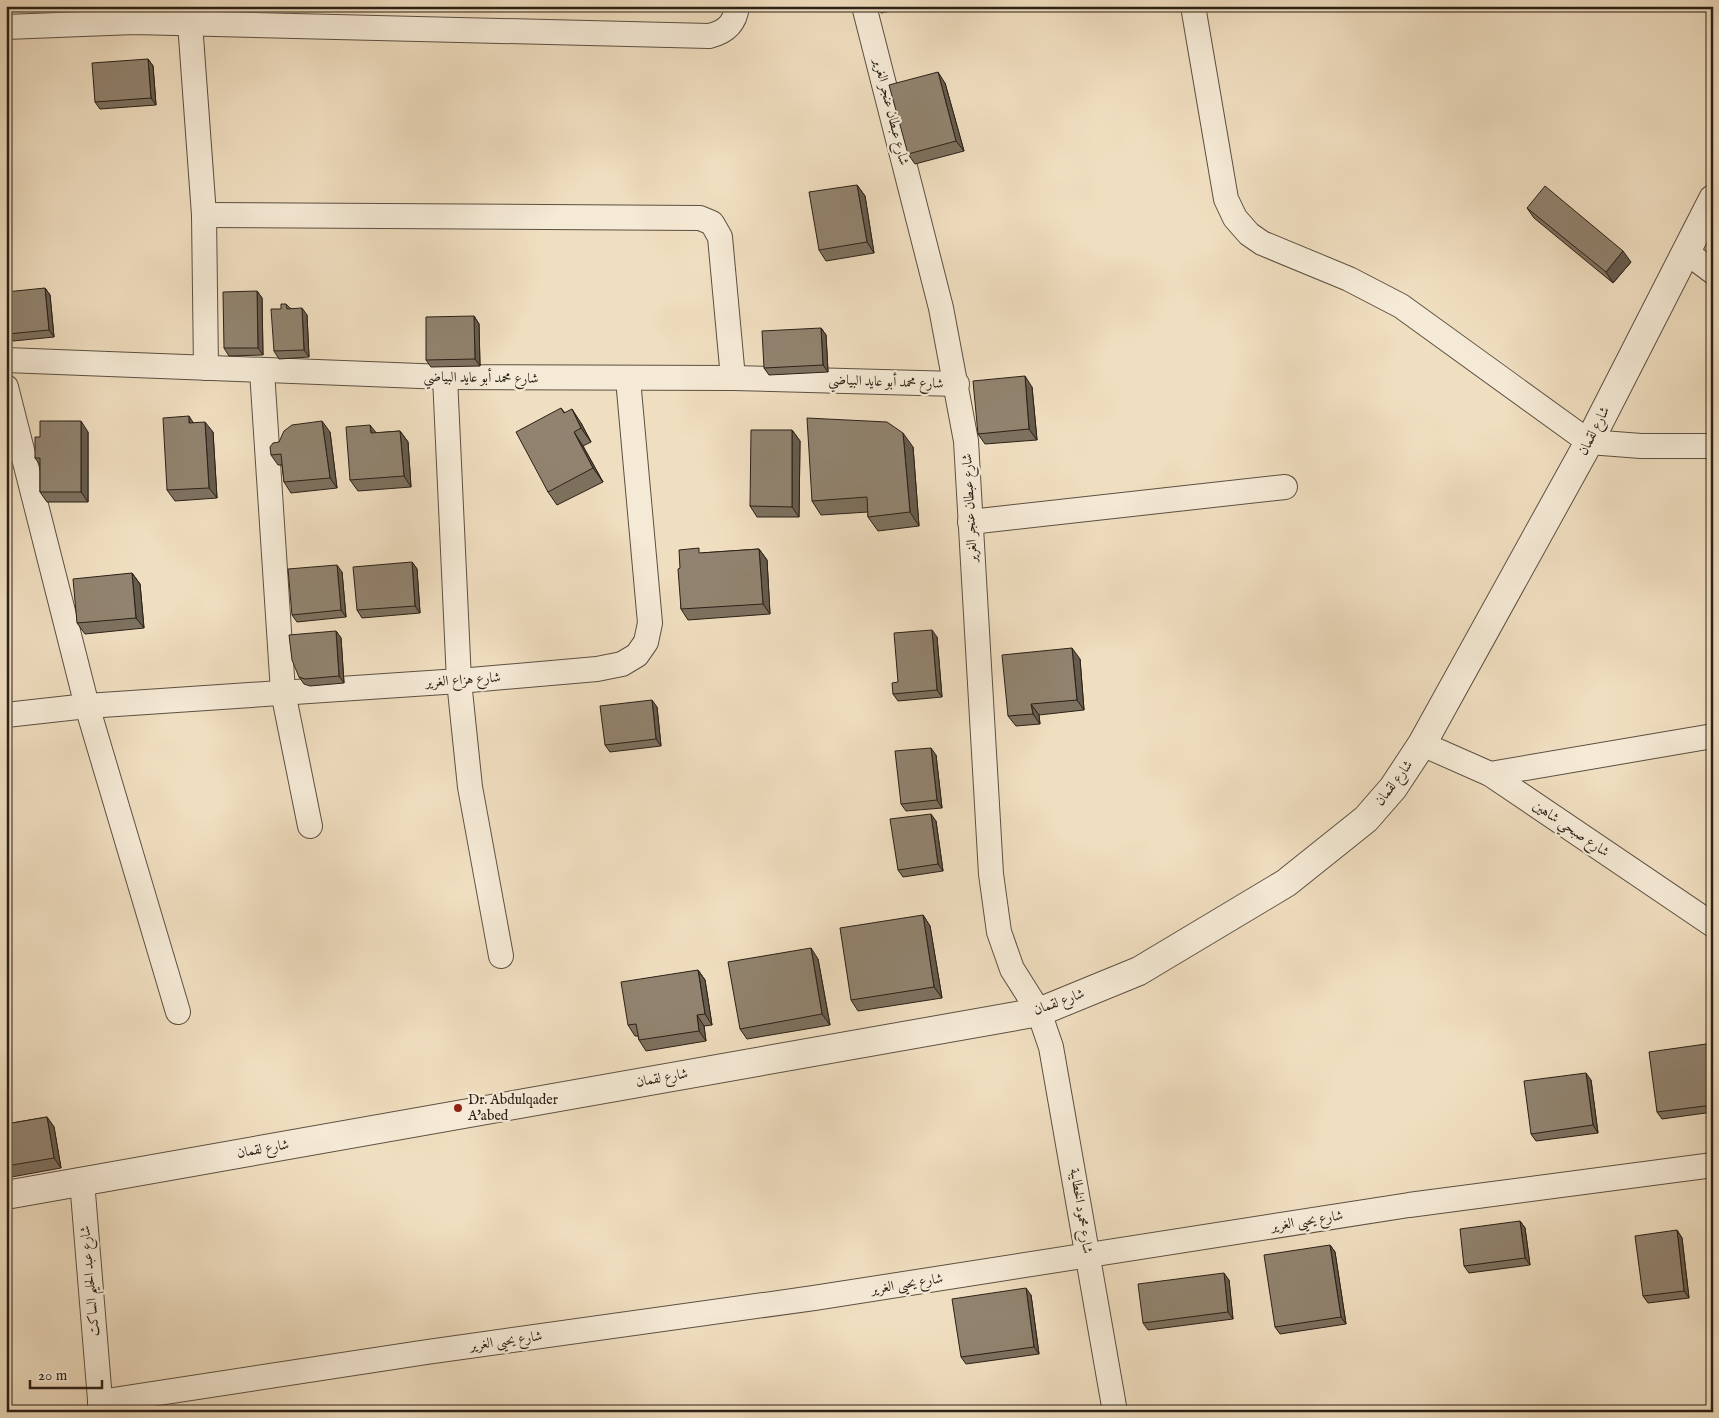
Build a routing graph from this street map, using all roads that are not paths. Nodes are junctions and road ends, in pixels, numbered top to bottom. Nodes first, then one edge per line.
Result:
1 (737, 6) edge
2 (864, 6) edge
3 (1193, 6) edge
4 (190, 23) junction
5 (6, 27) edge
6 (1713, 199) edge
7 (204, 215) junction
8 (1685, 251) junction
9 (1713, 272) edge
10 (6, 360) edge
11 (206, 368) junction
12 (262, 371) junction
13 (445, 377) junction
14 (732, 378) junction
15 (628, 379) junction
16 (956, 384) junction
17 (6, 387) edge
18 (1589, 442) junction
19 (1713, 446) edge
20 (1285, 487) dead end
21 (970, 522) junction
22 (459, 681) junction
23 (283, 692) junction
24 (87, 706) junction
25 (6, 715) edge
26 (1713, 736) edge
27 (1422, 744) junction
28 (1490, 774) junction
29 (310, 826) dead end
30 (1713, 925) edge
31 (501, 956) dead end
32 (178, 1012) dead end
33 (1039, 1012) junction
34 (1713, 1165) edge
35 (82, 1181) junction
36 (6, 1195) edge
37 (1088, 1255) junction
38 (101, 1407) edge
39 (1115, 1412) edge

1 - 4 street
2 - 16 street, شارع عبطان عنجر الغرير
3 - 18 street
4 - 5 street
4 - 7 street
6 - 8 street, شارع لقمان
7 - 11 street
7 - 14 street
8 - 9 street
8 - 18 street, شارع لقمان
10 - 11 street, شارع محمد أبو عايد البياضي
11 - 12 street, شارع محمد أبو عايد البياضي
12 - 13 street, شارع محمد أبو عايد البياضي
12 - 23 street
13 - 15 street, شارع محمد أبو عايد البياضي
13 - 22 street
14 - 15 street, شارع محمد أبو عايد البياضي
14 - 16 street, شارع محمد أبو عايد البياضي
15 - 22 street, شارع هزاع الغرير
16 - 21 street, شارع عبطان عنجر الغرير
17 - 24 street
18 - 19 street
18 - 27 street, شارع لقمان
20 - 21 street
21 - 33 street, شارع عبطان عنجر الغرير
22 - 23 street, شارع هزاع الغرير
22 - 31 street
23 - 24 street, شارع هزاع الغرير
23 - 29 street
24 - 25 street, شارع هزاع الغرير
24 - 32 street
26 - 28 street
27 - 28 street, شارع صبحي شاهين
27 - 33 street, شارع لقمان
28 - 30 street, شارع صبحي شاهين
33 - 35 street, شارع لقمان
33 - 37 street, شارع محمود الخطايبة
34 - 37 street, شارع يحيى الغرير
35 - 36 street, شارع لقمان
35 - 38 street, شارع عبد الحليم الساكت
37 - 38 street, شارع يحيى الغرير
37 - 39 street, شارع محمود الخطايبة

